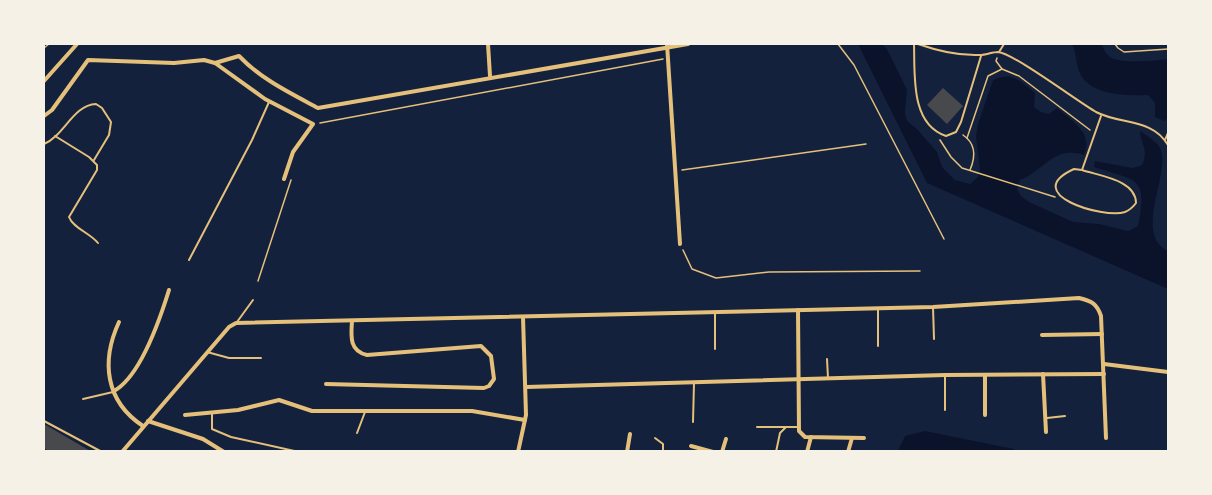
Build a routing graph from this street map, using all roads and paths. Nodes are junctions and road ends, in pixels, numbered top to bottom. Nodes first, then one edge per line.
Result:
1 (49, 44) edge
2 (77, 44) edge
3 (488, 44) edge
4 (688, 44) edge
5 (838, 44) edge
6 (916, 44) edge
7 (1004, 44) edge
8 (1115, 44) edge
9 (1166, 44) edge
10 (667, 45) edge
11 (44, 48) edge
12 (1167, 49) edge
13 (999, 52) junction
14 (981, 56) junction
15 (668, 58) junction
16 (215, 63) junction
17 (1002, 69) junction
18 (490, 76) junction
19 (44, 81) edge
20 (269, 102) junction
21 (1101, 114) junction
22 (44, 116) edge
23 (313, 124) junction
24 (957, 130) junction
25 (936, 133) junction
26 (1168, 133) edge
27 (1094, 134) junction
28 (55, 136) junction
29 (967, 138) junction
30 (1165, 140) junction
31 (44, 144) edge
32 (866, 144) dead end
33 (1168, 145) edge
34 (94, 160) junction
35 (970, 170) junction
36 (1082, 170) junction
37 (675, 171) junction
38 (287, 172) junction
39 (284, 179) dead end
40 (1061, 199) junction
41 (944, 239) dead end
42 (98, 243) dead end
43 (680, 244) joint
44 (189, 260) dead end
45 (920, 271) dead end
46 (258, 280) dead end
47 (169, 290) dead end
48 (253, 300) dead end
49 (933, 307) junction
50 (878, 308) junction
51 (798, 310) junction
52 (715, 312) junction
53 (523, 317) junction
54 (352, 321) junction
55 (119, 322) dead end
56 (236, 323) junction
57 (1102, 334) junction
58 (1042, 335) dead end
59 (934, 339) dead end
60 (878, 346) dead end
61 (715, 349) dead end
62 (207, 352) junction
63 (261, 358) dead end
64 (827, 359) dead end
65 (1104, 364) junction
66 (1168, 372) edge
67 (1043, 374) junction
68 (1104, 374) junction
69 (945, 375) junction
70 (985, 375) junction
71 (828, 378) junction
72 (800, 379) junction
73 (694, 382) junction
74 (326, 384) dead end
75 (525, 387) junction
76 (114, 391) junction
77 (83, 399) dead end
78 (945, 410) dead end
79 (365, 412) junction
80 (212, 413) junction
81 (185, 415) dead end
82 (985, 415) dead end
83 (1065, 416) dead end
84 (1047, 418) junction
85 (149, 419) junction
86 (525, 420) junction
87 (44, 421) edge
88 (693, 422) dead end
89 (143, 426) junction
90 (798, 427) junction
91 (1046, 432) dead end
92 (357, 433) dead end
93 (630, 434) dead end
94 (811, 437) junction
95 (655, 438) dead end
96 (852, 438) junction
97 (864, 438) dead end
98 (1106, 438) dead end
99 (726, 439) dead end
100 (691, 446) dead end
101 (102, 452) edge
102 (122, 452) edge
103 (224, 452) edge
104 (299, 452) edge
105 (518, 452) edge
106 (627, 452) edge
107 (663, 452) edge
108 (713, 452) edge
109 (722, 452) edge
110 (776, 452) edge
111 (807, 452) edge
112 (848, 452) edge

1 - 11 path
2 - 19 street
3 - 18 street
4 - 10 street
5 - 41 path
6 - 14 lane
6 - 25 lane
7 - 13 lane
8 - 12 path
9 - 12 path
10 - 15 street
10 - 18 street
13 - 14 lane
13 - 17 path
13 - 21 lane
14 - 24 lane
15 - 23 path
15 - 37 street
16 - 18 street
16 - 20 street
16 - 22 street
17 - 27 path
17 - 29 path
20 - 23 street
20 - 44 lane
21 - 27 lane
21 - 30 lane
23 - 38 street
24 - 25 lane
24 - 29 path
25 - 35 path
26 - 30 lane
27 - 36 lane
28 - 31 lane
28 - 34 lane
28 - 34 lane
29 - 35 path
30 - 33 lane
32 - 37 path
34 - 42 lane
35 - 40 path
36 - 40 lane
36 - 40 lane
37 - 43 street
38 - 39 street
38 - 46 path
43 - 45 path
47 - 76 street
48 - 56 lane
49 - 50 street
49 - 57 street
49 - 59 lane
50 - 51 street
50 - 60 lane
51 - 52 street
51 - 72 street
52 - 53 street
52 - 61 lane
53 - 54 street
53 - 75 street
54 - 56 street
54 - 74 street
55 - 76 street
56 - 62 street
57 - 58 street
57 - 65 street
62 - 63 lane
62 - 85 street
64 - 71 lane
65 - 66 street
65 - 68 street
67 - 68 street
67 - 70 street
67 - 84 street
68 - 98 street
69 - 70 street
69 - 71 street
69 - 78 lane
70 - 82 street
71 - 72 street
72 - 73 street
72 - 90 street
73 - 75 street
73 - 88 lane
75 - 86 street
76 - 77 lane
76 - 89 street
79 - 80 street
79 - 86 street
79 - 92 lane
80 - 81 street
80 - 104 lane
83 - 84 lane
84 - 91 street
85 - 89 street
85 - 103 street
86 - 105 street
87 - 101 lane
89 - 102 street
90 - 94 street
90 - 110 lane
93 - 106 street
94 - 96 street
94 - 111 street
95 - 107 lane
96 - 97 street
96 - 112 street
99 - 109 street
100 - 108 street

